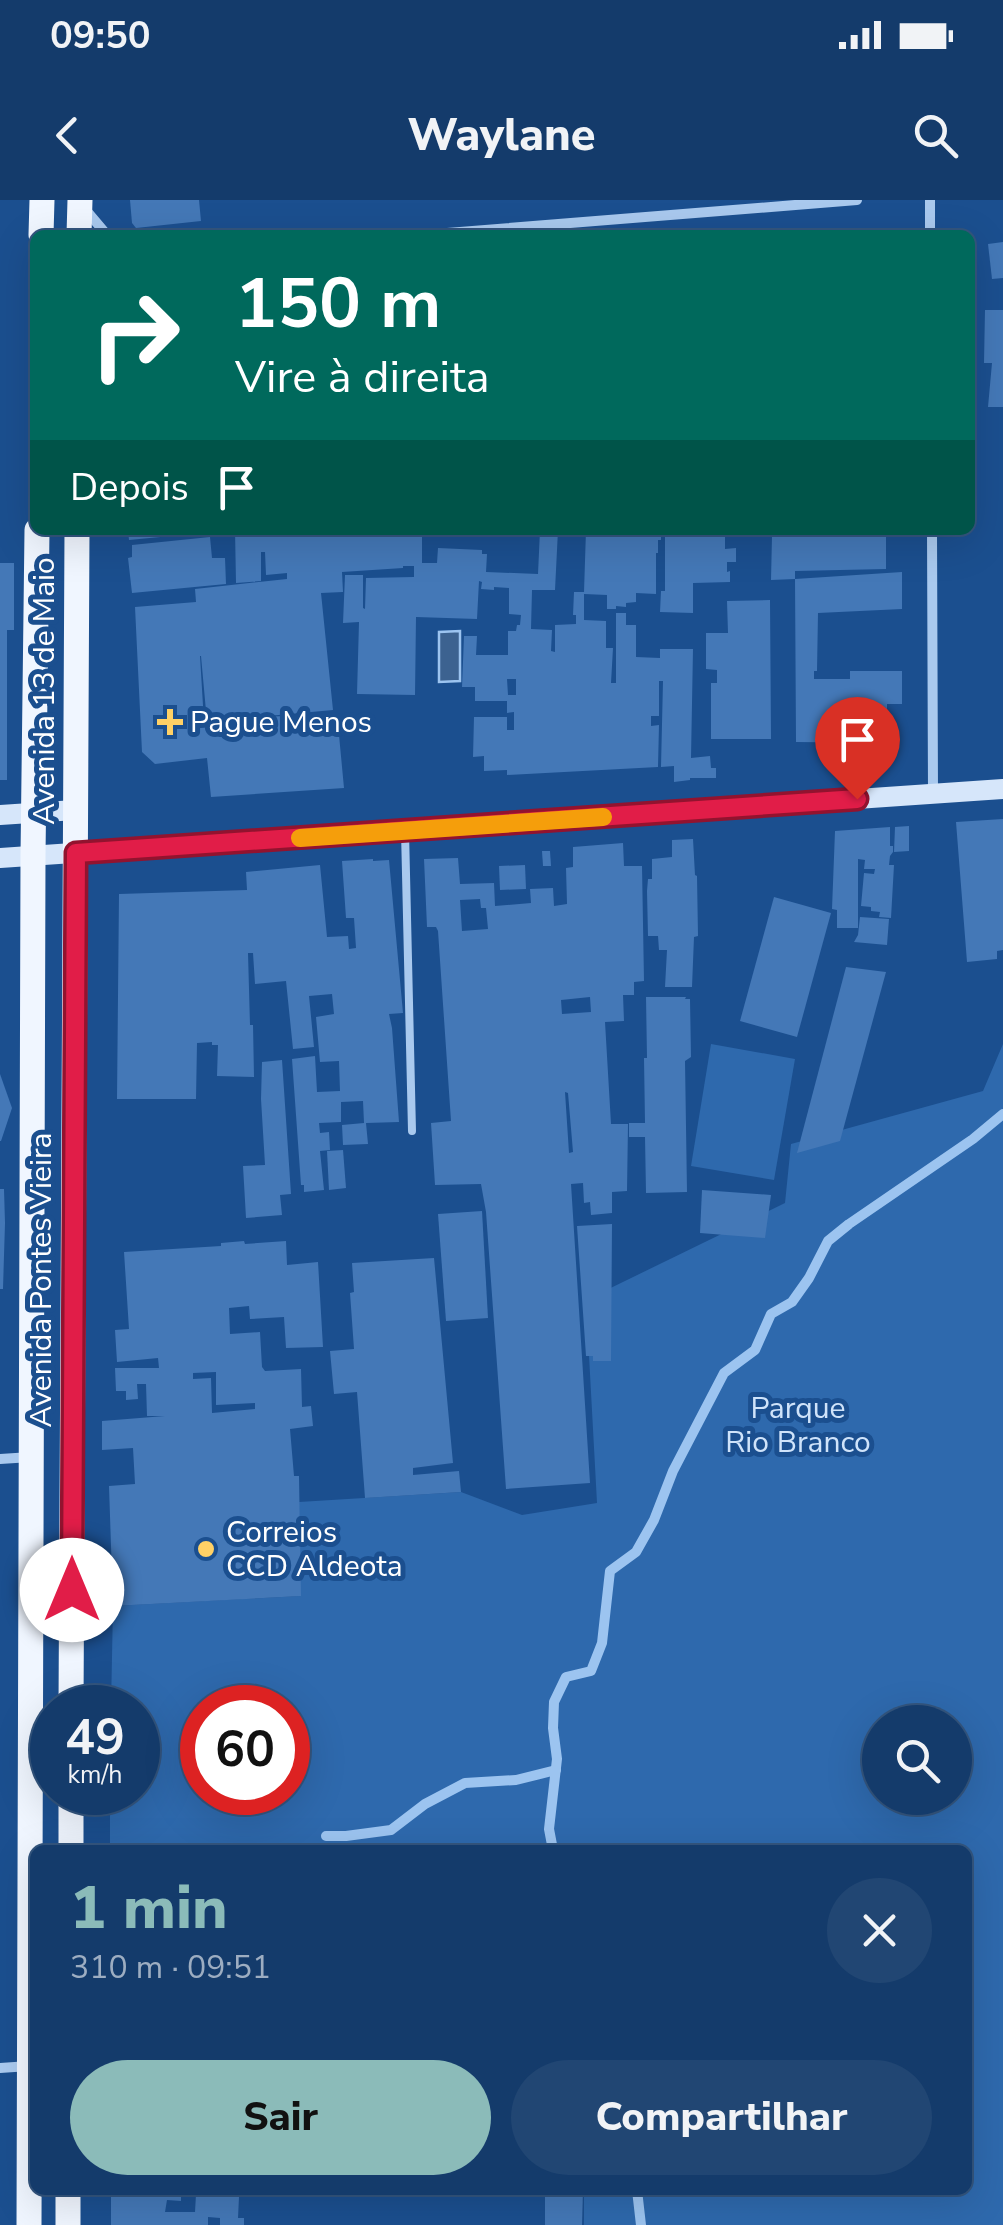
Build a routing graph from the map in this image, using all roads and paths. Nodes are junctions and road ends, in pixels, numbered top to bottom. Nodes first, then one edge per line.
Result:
1 (42, 200) edge
2 (857, 200) edge
3 (930, 200) edge
4 (80, 201) edge
5 (568, 229) edge
6 (41, 230) edge
7 (80, 230) edge
8 (103, 230) edge
9 (930, 230) edge
10 (37, 535) edge
11 (77, 535) edge
12 (932, 535) edge
13 (1003, 789) edge
14 (932, 794) junction
15 (76, 810) junction
16 (33, 812) junction
17 (0, 814) edge
18 (405, 831) junction
19 (76, 853) junction
20 (33, 856) junction
21 (0, 858) edge
22 (412, 1130) dead end
23 (32, 1457) junction
24 (0, 1459) edge
25 (71, 1685) edge
26 (71, 1815) edge
27 (31, 1845) edge
28 (71, 1845) edge
29 (30, 2066) joint
30 (0, 2068) edge
31 (68, 2195) edge
32 (30, 2225) edge
33 (68, 2225) edge

1 - 6 main road
2 - 5 street
3 - 9 street
4 - 7 main road
4 - 8 street
10 - 16 main road, Avenida 13 de Maio
11 - 15 main road, Avenida 13 de Maio
12 - 14 street
13 - 14 main road
14 - 18 main road
15 - 16 main road
15 - 19 main road, Avenida 13 de Maio
16 - 17 main road
16 - 20 main road, Avenida 13 de Maio
18 - 19 main road
18 - 22 lane
19 - 20 main road
19 - 25 main road, Avenida Pontes Vieira
20 - 21 main road
20 - 23 main road, Avenida Pontes Vieira
23 - 24 street
23 - 27 main road, Avenida Pontes Vieira
26 - 28 main road
29 - 30 street
29 - 32 main road, Avenida Pontes Vieira
31 - 33 main road

